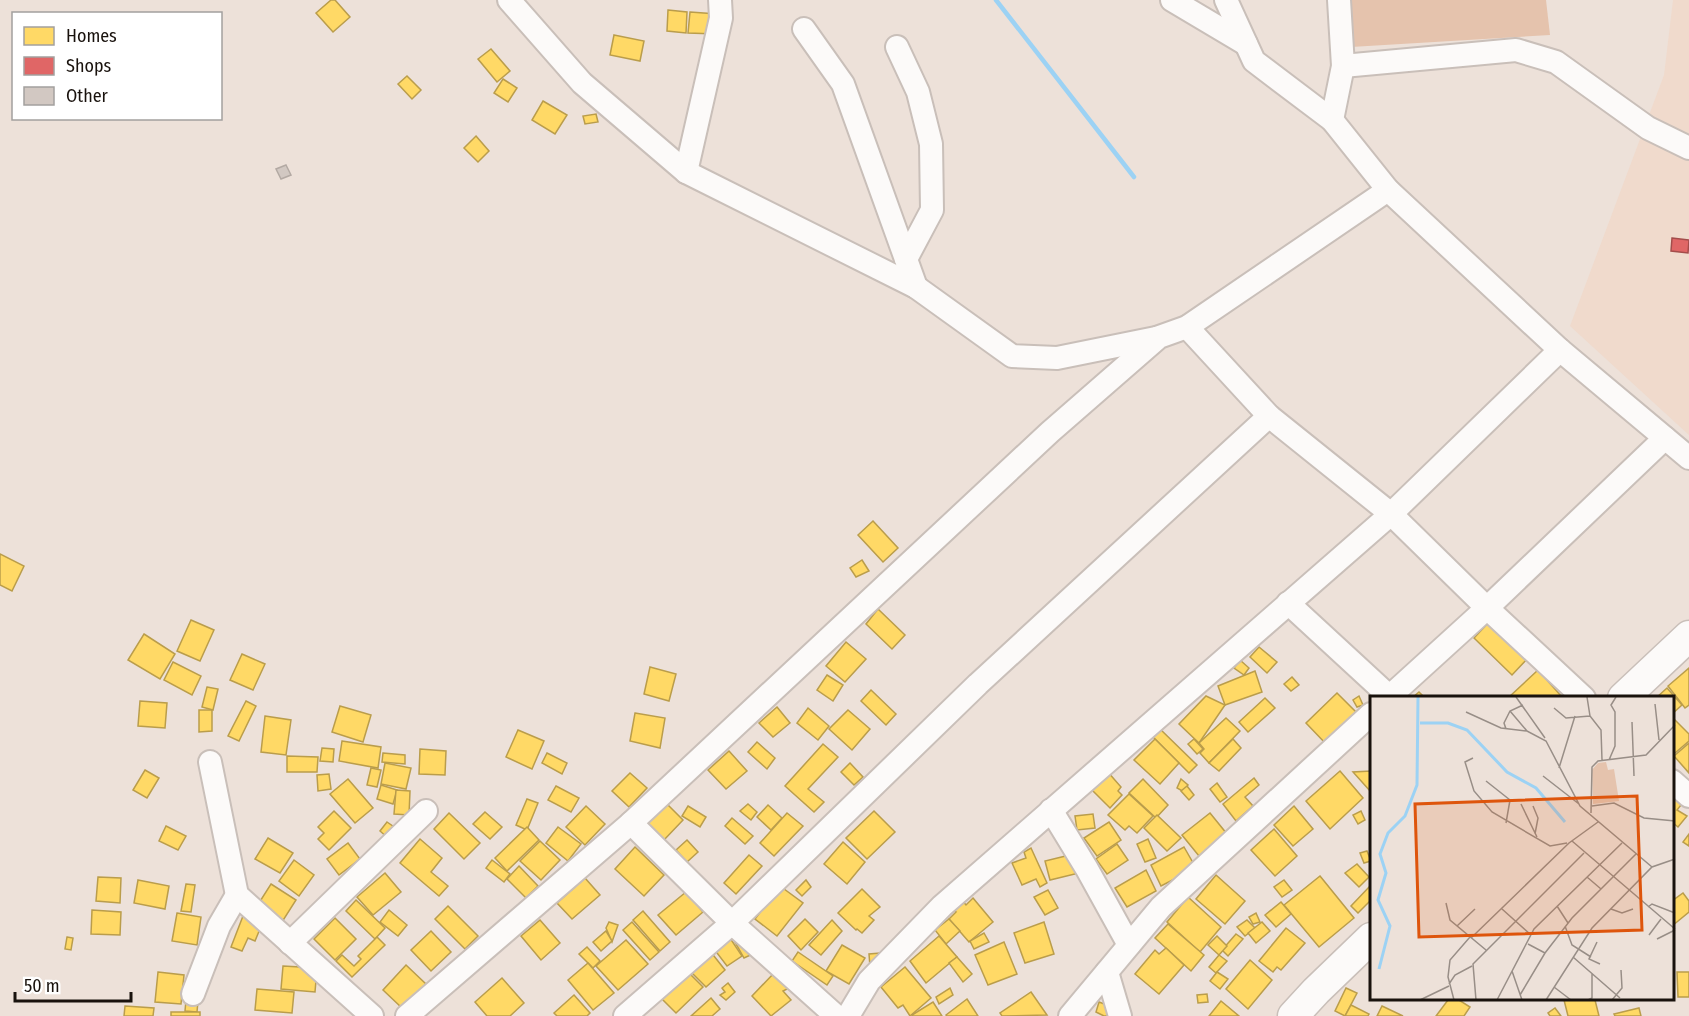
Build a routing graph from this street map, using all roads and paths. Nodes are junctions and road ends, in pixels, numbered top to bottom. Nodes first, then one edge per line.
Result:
1 (509, 0) edge
2 (720, 0) edge
3 (1172, 0) edge
4 (1226, 0) edge
5 (1339, 0) edge
6 (804, 29) dead end
7 (1246, 44) junction
8 (897, 47) dead end
9 (1343, 66) junction
10 (1332, 120) junction
11 (1689, 148) edge
12 (686, 172) junction
13 (1388, 190) junction
14 (906, 259) junction
15 (916, 287) junction
16 (1187, 327) junction
17 (1159, 337) junction
18 (1560, 350) junction
19 (1269, 416) junction
20 (1665, 438) junction
21 (1689, 458) edge
22 (1391, 514) junction
23 (1288, 603) junction
24 (1487, 608) junction
25 (1689, 636) edge
26 (1388, 696) edge
27 (1390, 696) edge
28 (1582, 696) edge
29 (1625, 696) edge
30 (1370, 715) edge
31 (210, 762) dead end
32 (1674, 783) edge
33 (1689, 796) edge
34 (1052, 810) junction
35 (426, 812) dead end
36 (631, 823) junction
37 (237, 895) junction
38 (732, 923) junction
39 (1370, 939) edge
40 (290, 943) junction
41 (1129, 945) junction
42 (1107, 972) junction
43 (193, 994) dead end
44 (372, 1016) edge
45 (407, 1016) edge
46 (626, 1016) edge
47 (837, 1016) edge
48 (848, 1016) edge
49 (1070, 1016) edge
50 (1120, 1016) edge
51 (1293, 1016) edge

1 - 12 street
2 - 12 street
3 - 7 street
4 - 7 street
5 - 9 street
6 - 14 street
7 - 10 street
8 - 14 street
9 - 10 street
9 - 11 street
10 - 13 street
12 - 15 street
13 - 16 street
13 - 18 street
14 - 15 street
15 - 17 street
16 - 17 street
16 - 19 street
17 - 36 street
18 - 20 street
18 - 22 street
19 - 22 street
19 - 38 street
20 - 21 street
20 - 24 street
22 - 23 street
22 - 24 street
23 - 26 street
23 - 34 street
24 - 27 street
24 - 28 street
25 - 29 main road
30 - 41 street
31 - 37 street
32 - 33 street
34 - 41 street
34 - 48 street
35 - 40 street
36 - 38 street
36 - 45 street
37 - 40 street
37 - 43 street
38 - 46 street
38 - 47 street
39 - 51 main road
40 - 44 street
41 - 42 street
42 - 49 street
42 - 50 street

